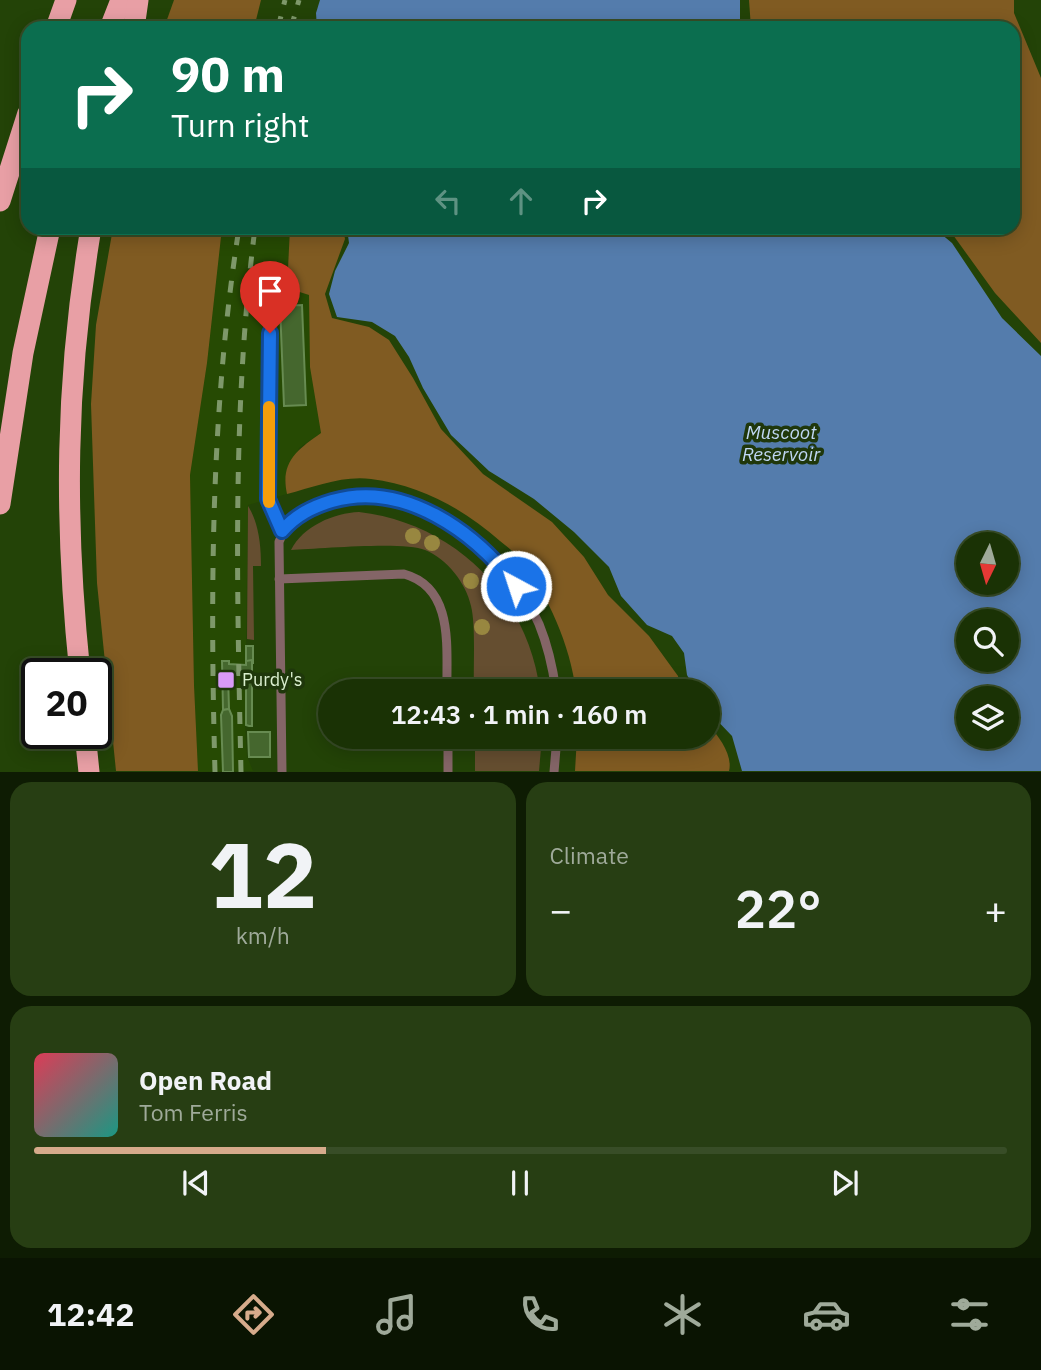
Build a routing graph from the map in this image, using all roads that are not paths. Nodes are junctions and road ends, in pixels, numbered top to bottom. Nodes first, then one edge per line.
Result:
1 (66, 0) edge
2 (121, 0) edge
3 (138, 0) edge
4 (58, 21) edge
5 (113, 21) edge
6 (135, 21) edge
7 (21, 132) edge
8 (3, 180) edge
9 (0, 201) edge
10 (48, 235) edge
11 (90, 235) edge
12 (270, 305) dead end
13 (0, 504) edge
14 (282, 531) junction
15 (279, 579) junction
16 (78, 658) edge
17 (447, 679) edge
18 (553, 679) edge
19 (87, 749) edge
20 (448, 749) edge
21 (556, 749) edge
22 (89, 772) edge
23 (282, 772) edge
24 (448, 772) edge
25 (554, 772) edge

1 - 4 highway
2 - 5 highway
3 - 6 highway
7 - 8 highway
8 - 9 highway
10 - 13 highway
11 - 16 highway
12 - 14 lane
14 - 15 lane
14 - 18 lane
15 - 17 lane
15 - 23 lane
19 - 22 highway
20 - 24 lane
21 - 25 lane

